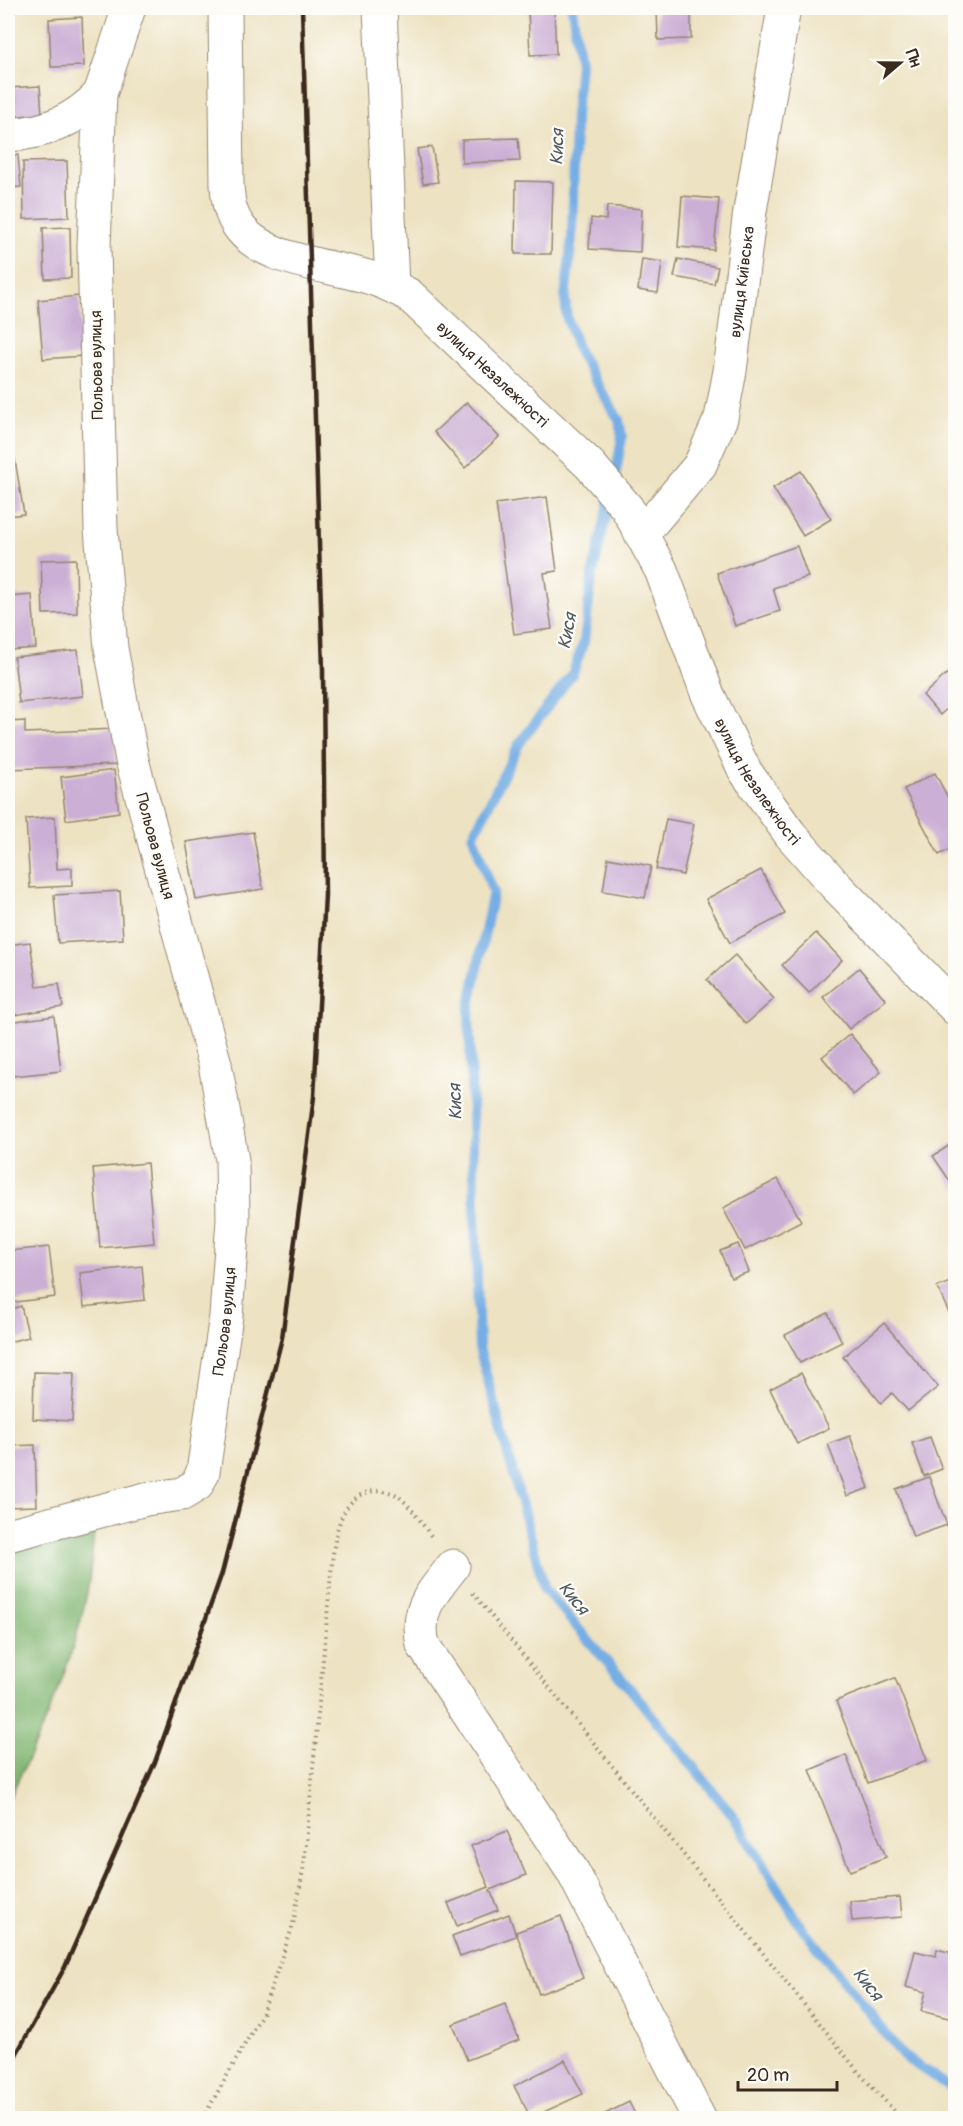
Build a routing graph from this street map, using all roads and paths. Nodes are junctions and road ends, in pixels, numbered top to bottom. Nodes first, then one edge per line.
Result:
1 (129, 8) edge
2 (225, 8) edge
3 (380, 8) edge
4 (784, 8) edge
5 (100, 94) junction
6 (8, 135) edge
7 (392, 286) junction
8 (635, 520) junction
9 (951, 990) edge
10 (8, 1535) edge
11 (453, 1566) dead end
12 (699, 2118) edge

1 - 5 street, Польова вулиця
2 - 7 street, вулиця Незалежності
3 - 7 street
4 - 8 street, вулиця Київська
5 - 6 street
5 - 10 street, Польова вулиця
7 - 8 street, вулиця Незалежності
8 - 9 street, вулиця Незалежності
11 - 12 street

